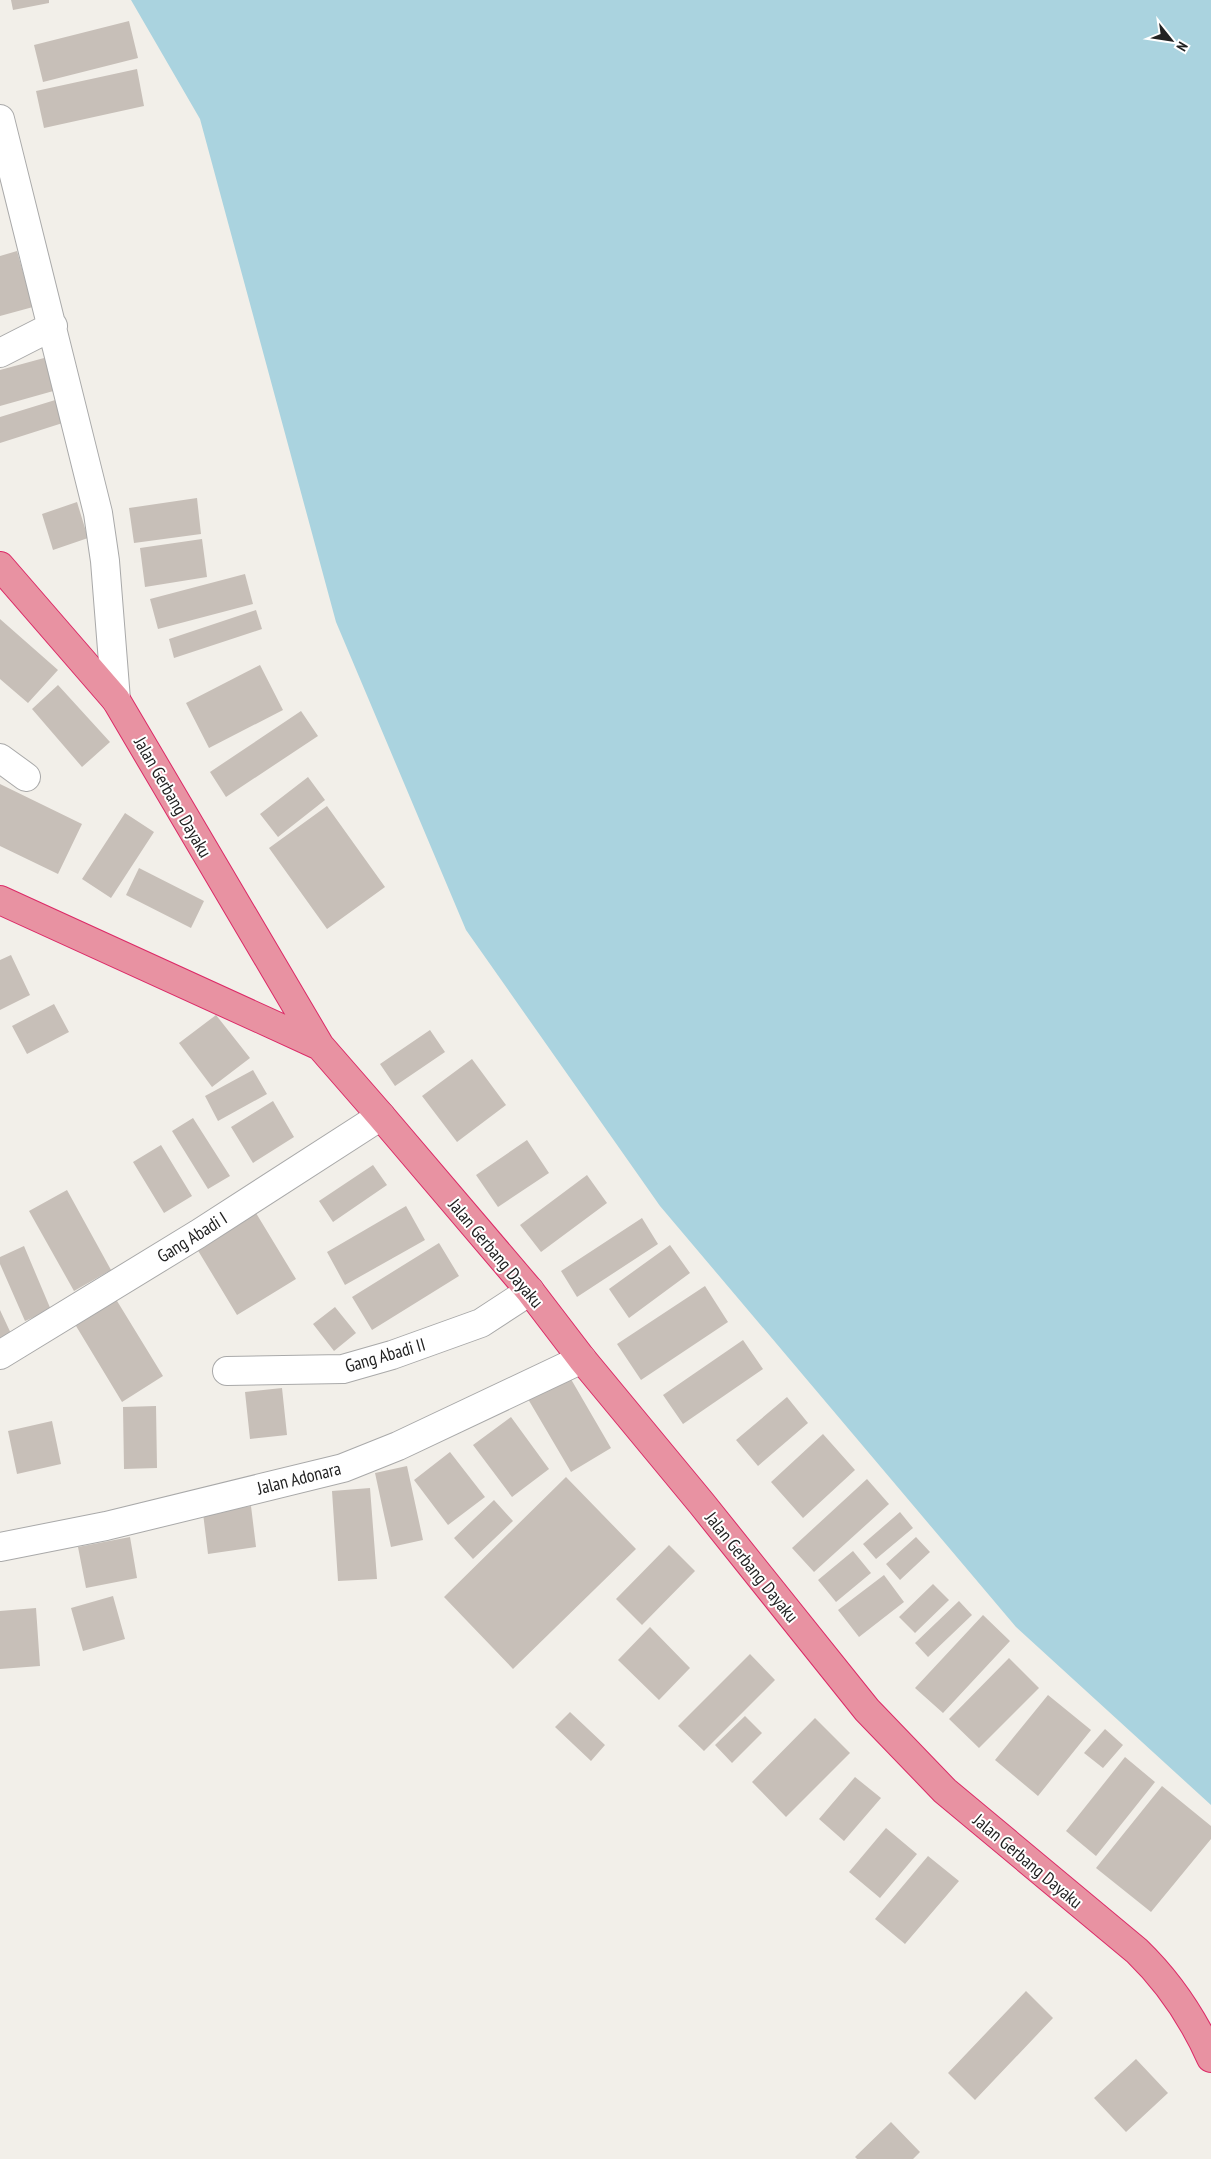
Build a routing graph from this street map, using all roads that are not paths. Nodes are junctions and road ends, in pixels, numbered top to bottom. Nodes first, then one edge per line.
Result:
1 (0, 119) edge
2 (53, 326) junction
3 (0, 353) edge
4 (0, 566) edge
5 (116, 700) junction
6 (0, 758) edge
7 (26, 777) dead end
8 (0, 900) edge
9 (320, 1046) junction
10 (381, 1116) junction
11 (530, 1292) junction
12 (0, 1355) edge
13 (582, 1359) junction
14 (227, 1371) dead end
15 (0, 1547) edge
16 (1211, 2058) edge

1 - 2 street
2 - 3 street
2 - 5 street
4 - 5 highway, Jalan Gerbang Dayaku
5 - 9 highway, Jalan Gerbang Dayaku
6 - 7 street
8 - 9 highway, Jalan Gerbang Dayaku
9 - 10 highway, Jalan Gerbang Dayaku
10 - 11 highway, Jalan Gerbang Dayaku
10 - 12 street, Gang Abadi I
11 - 13 highway, Jalan Gerbang Dayaku
11 - 14 street, Gang Abadi II
13 - 15 street, Jalan Adonara
13 - 16 highway, Jalan Gerbang Dayaku

